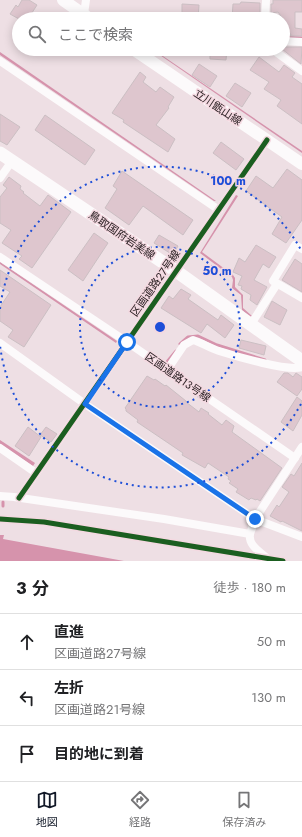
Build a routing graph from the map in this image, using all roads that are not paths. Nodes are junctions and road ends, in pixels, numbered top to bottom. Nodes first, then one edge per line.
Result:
1 (63, 0) edge
2 (86, 0) edge
3 (266, 0) edge
4 (80, 12) edge
5 (87, 12) edge
6 (265, 12) edge
7 (290, 41) edge
8 (302, 42) edge
9 (143, 56) edge
10 (282, 56) edge
11 (0, 61) edge
12 (302, 71) edge
13 (266, 140) junction
14 (0, 152) edge
15 (12, 161) junction
16 (302, 164) edge
17 (0, 178) edge
18 (218, 210) junction
19 (302, 249) edge
20 (0, 257) edge
21 (176, 271) junction
22 (277, 284) junction
23 (302, 298) edge
24 (251, 324) junction
25 (127, 342) junction
26 (0, 343) edge
27 (302, 361) edge
28 (302, 367) edge
29 (168, 370) junction
30 (85, 404) junction
31 (302, 447) edge
32 (0, 448) edge
33 (295, 458) junction
34 (36, 473) junction
35 (0, 496) edge
36 (19, 498) junction
37 (255, 519) junction
38 (250, 534) junction
39 (302, 537) edge
40 (267, 558) dead end

1 - 4 street
2 - 5 street
3 - 6 street
7 - 8 street
9 - 13 street, 立川甑山線
10 - 12 street
11 - 18 street
13 - 16 street, 立川甑山線
13 - 18 street, 区画道路27号線
14 - 15 main road, 鳥取国府岩美線
15 - 17 street
15 - 21 main road, 鳥取国府岩美線
18 - 21 street, 区画道路27号線
19 - 22 street
20 - 25 street, 区画道路13号線
21 - 24 main road, 鳥取国府岩美線
21 - 25 street, 区画道路27号線
22 - 23 street
22 - 24 street
24 - 27 main road, 鳥取国府岩美線
25 - 29 street, 区画道路13号線
25 - 30 street, 区画道路27号線
26 - 30 street
28 - 29 street
29 - 33 street, 区画道路13号線
30 - 34 street, 区画道路27号線
30 - 37 street
31 - 33 street
32 - 34 street
33 - 37 street
34 - 36 street, 区画道路27号線
35 - 36 street
36 - 38 street
37 - 38 street
37 - 39 street
38 - 40 street

